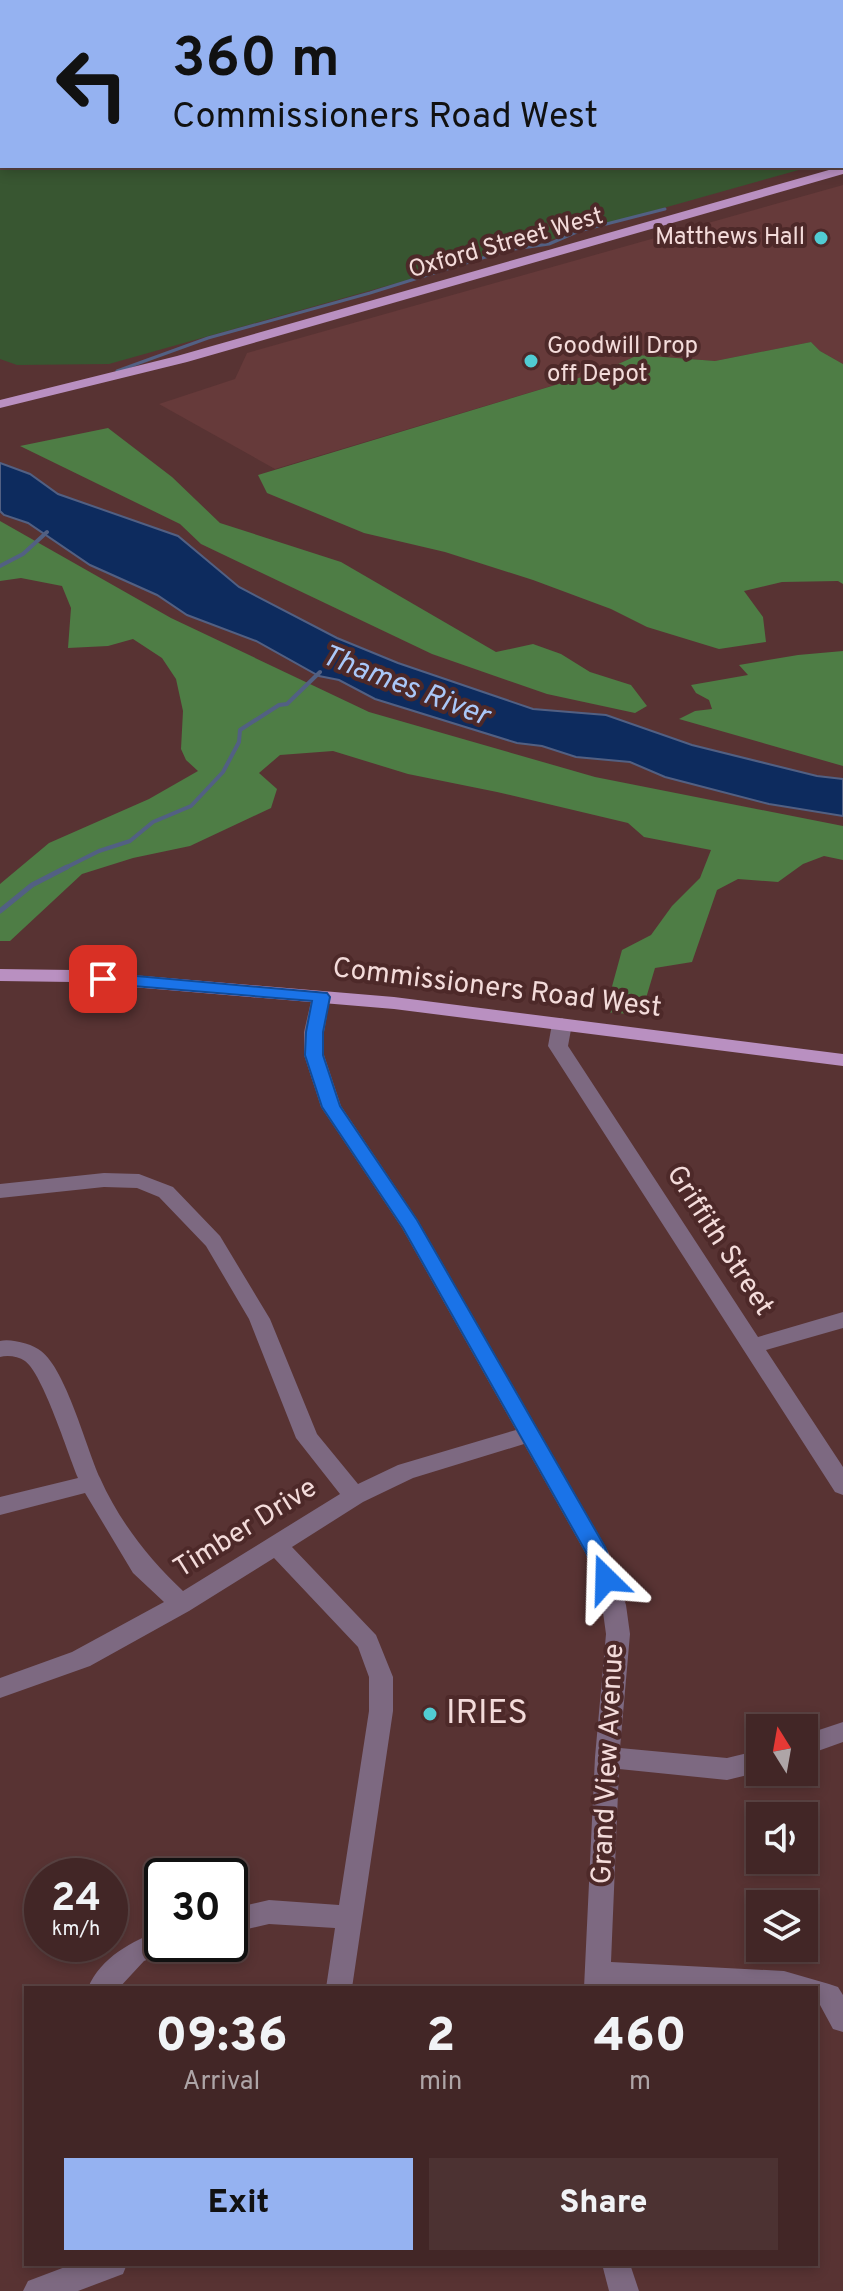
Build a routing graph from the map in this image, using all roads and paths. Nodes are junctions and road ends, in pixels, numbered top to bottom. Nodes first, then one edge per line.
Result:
1 (843, 170) edge
2 (0, 407) edge
3 (0, 975) edge
4 (321, 997) junction
5 (562, 1024) junction
6 (843, 1060) edge
7 (0, 1191) edge
8 (843, 1320) edge
9 (754, 1346) junction
10 (0, 1349) edge
11 (529, 1434) junction
12 (91, 1483) junction
13 (843, 1486) edge
14 (355, 1496) junction
15 (0, 1506) edge
16 (276, 1545) junction
17 (181, 1604) junction
18 (0, 1688) edge
19 (843, 1732) edge
20 (818, 1741) edge
21 (607, 1757) junction
22 (746, 1764) edge
23 (248, 1917) edge
24 (348, 1917) junction
25 (144, 1949) edge
26 (598, 1980) edge
27 (103, 1986) edge
28 (339, 1986) edge
29 (795, 1986) edge
30 (818, 1993) edge
31 (843, 2020) edge
32 (107, 2266) edge
33 (617, 2266) edge
34 (38, 2291) edge
35 (624, 2291) edge

1 - 2 main road, Oxford Street West
3 - 4 main road, Commissioners Road West
4 - 5 main road, Commissioners Road West
4 - 11 street, Grand View Avenue
5 - 6 main road, Commissioners Road West
5 - 9 street, Griffith Street
7 - 14 street
8 - 9 street
9 - 13 street, Griffith Street
10 - 12 street
11 - 14 street, Timber Drive
11 - 21 street, Grand View Avenue
12 - 15 street
12 - 17 street
14 - 16 street, Timber Drive
16 - 17 street, Timber Drive
16 - 24 street
17 - 18 street, Timber Drive
19 - 20 street
21 - 22 street
21 - 26 street, Grand View Avenue
23 - 24 street
24 - 28 street
25 - 27 street
26 - 29 street
30 - 31 street
32 - 34 street
33 - 35 street

